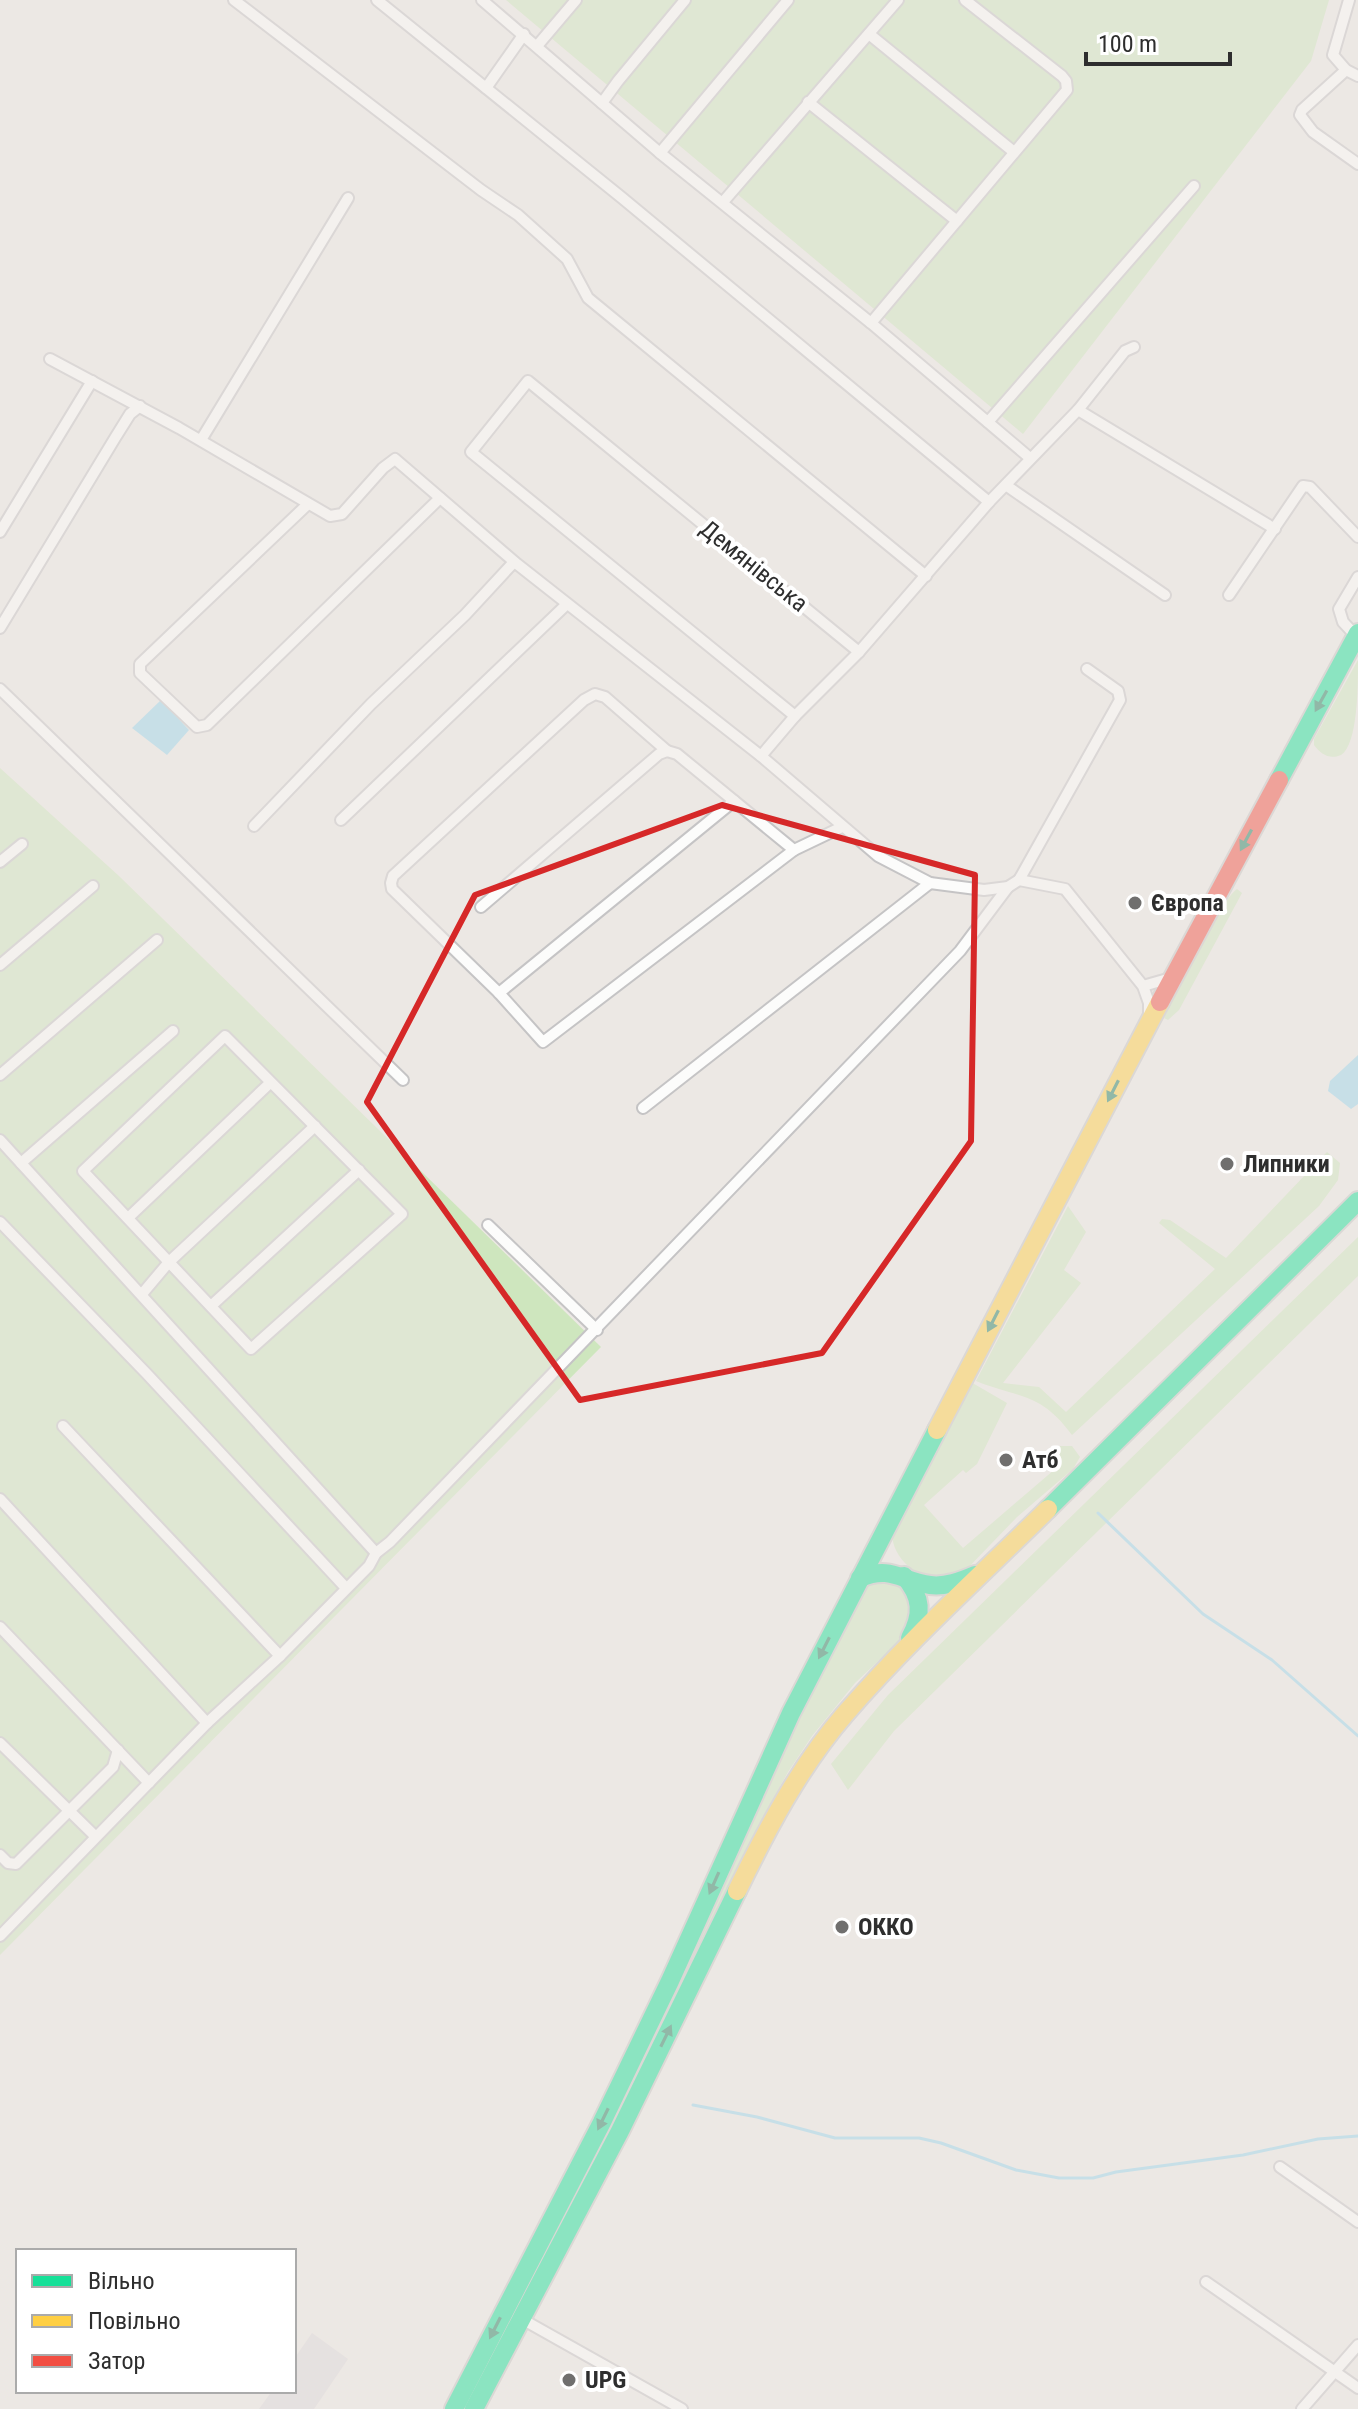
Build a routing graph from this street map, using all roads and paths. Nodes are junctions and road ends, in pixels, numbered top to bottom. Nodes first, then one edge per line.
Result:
1 (234, 0) edge
2 (377, 0) edge
3 (576, 0) edge
4 (685, 0) edge
5 (788, 0) edge
6 (898, 0) edge
7 (965, 0) edge
8 (1349, 0) edge
9 (484, 1) edge
10 (524, 34) junction
11 (869, 34) junction
12 (537, 46) junction
13 (1346, 70) junction
14 (1358, 76) edge
15 (486, 88) junction
16 (808, 102) junction
17 (602, 103) junction
18 (1014, 152) junction
19 (660, 153) junction
20 (1358, 164) edge
21 (1194, 186) dead end
22 (348, 198) dead end
23 (723, 202) junction
24 (957, 221) junction
25 (871, 323) junction
26 (1134, 347) dead end
27 (50, 359) dead end
28 (92, 381) junction
29 (140, 406) junction
30 (1078, 410) junction
31 (988, 422) junction
32 (201, 440) junction
33 (1030, 458) junction
34 (1007, 486) junction
35 (440, 498) junction
36 (989, 502) junction
37 (308, 504) junction
38 (1275, 529) junction
39 (0, 532) edge
40 (1358, 537) edge
41 (514, 562) junction
42 (926, 576) junction
43 (1358, 577) edge
44 (1165, 595) dead end
45 (1229, 595) dead end
46 (567, 604) junction
47 (0, 628) edge
48 (1357, 634) edge
49 (859, 652) junction
50 (1087, 669) dead end
51 (0, 689) edge
52 (795, 716) junction
53 (667, 751) junction
54 (761, 756) junction
55 (734, 801) junction
56 (341, 820) dead end
57 (254, 826) dead end
58 (842, 827) junction
59 (22, 844) dead end
60 (794, 850) junction
61 (0, 862) edge
62 (1019, 880) junction
63 (930, 883) junction
64 (93, 886) dead end
65 (1008, 887) junction
66 (481, 907) dead end
67 (157, 940) dead end
68 (0, 965) edge
69 (1171, 978) junction
70 (1143, 986) junction
71 (499, 993) junction
72 (1149, 1022) junction
73 (173, 1031) dead end
74 (0, 1075) edge
75 (403, 1080) dead end
76 (270, 1083) junction
77 (643, 1108) dead end
78 (315, 1126) junction
79 (0, 1140) edge
80 (21, 1163) junction
81 (359, 1170) junction
82 (1358, 1201) edge
83 (128, 1218) junction
84 (0, 1222) edge
85 (488, 1225) dead end
86 (169, 1262) junction
87 (142, 1294) junction
88 (211, 1306) junction
89 (597, 1330) junction
90 (63, 1426) dead end
91 (0, 1499) edge
92 (376, 1553) junction
93 (986, 1571) junction
94 (903, 1575) junction
95 (860, 1578) junction
96 (346, 1588) junction
97 (0, 1627) edge
98 (280, 1656) junction
99 (898, 1658) junction
100 (207, 1723) junction
101 (0, 1743) edge
102 (118, 1750) junction
103 (149, 1783) junction
104 (69, 1810) junction
105 (95, 1836) junction
106 (0, 1855) edge
107 (0, 1936) edge
108 (1280, 2167) dead end
109 (1358, 2222) edge
110 (539, 2263) junction
111 (1206, 2282) dead end
112 (520, 2318) junction
113 (1358, 2345) edge
114 (1333, 2371) junction
115 (1358, 2388) edge
116 (454, 2409) edge
117 (474, 2409) edge
118 (682, 2409) edge
119 (1302, 2409) edge

1 - 42 street
2 - 15 street
3 - 12 street
4 - 17 street
5 - 19 street
6 - 11 street
7 - 18 street
8 - 13 street
9 - 10 street
10 - 12 street
10 - 15 street
11 - 16 street
11 - 18 street
12 - 17 street
13 - 14 street
13 - 20 street
15 - 36 street
16 - 23 street
16 - 24 street
17 - 19 street
18 - 24 street
19 - 23 street
21 - 31 street
22 - 32 street
23 - 25 street
24 - 25 street
25 - 31 street
26 - 30 street
27 - 28 street
28 - 29 street
28 - 39 street
29 - 32 street
29 - 47 street
30 - 33 street
30 - 38 street
31 - 33 street
32 - 37 street
33 - 34 street
34 - 36 street
34 - 44 street
35 - 37 street
35 - 37 street
35 - 41 street
36 - 42 street
38 - 40 street
38 - 45 street
41 - 46 street
41 - 57 street
42 - 49 street
43 - 48 street
46 - 54 street
46 - 56 street
48 -> 69 highway
49 - 52 street
49 - 52 street, Демянівська
50 - 62 street
51 - 75 street
52 - 54 street
53 - 55 street
53 - 66 street
53 - 71 street
54 - 58 street
55 - 60 street
55 - 71 street
58 - 60 street
58 - 63 street
59 - 61 street
60 - 71 street
62 - 65 street
62 - 70 street
63 - 65 street
63 - 77 street
64 - 68 street
65 - 89 street
67 - 74 street
69 - 70 street
69 - 72 highway
70 - 72 street
72 -> 95 highway
73 - 80 street
76 - 78 street
76 - 83 street
76 - 83 street
78 - 81 street
78 - 86 street
79 - 80 street
80 - 87 street
81 - 88 street
81 - 88 street
82 - 93 highway
83 - 86 street
84 - 96 street
85 - 89 street
86 - 87 street
86 - 88 street
87 - 92 street
89 - 92 street
90 - 98 street
91 - 100 street
92 - 96 street
93 - 94 highway
93 - 99 highway
94 - 95 highway
94 - 99 highway
95 -> 110 highway
96 - 98 street
97 - 102 street
98 - 100 street
110 -> 99 highway
100 - 103 street
101 - 104 street
102 - 103 street
102 - 104 street
103 - 105 street
104 - 105 street
104 - 106 street
105 - 107 street
108 - 109 street
110 - 112 highway
110 -> 116 highway
111 - 114 street
112 - 117 highway
112 - 118 street
113 - 114 street
114 - 115 street
114 - 119 street

